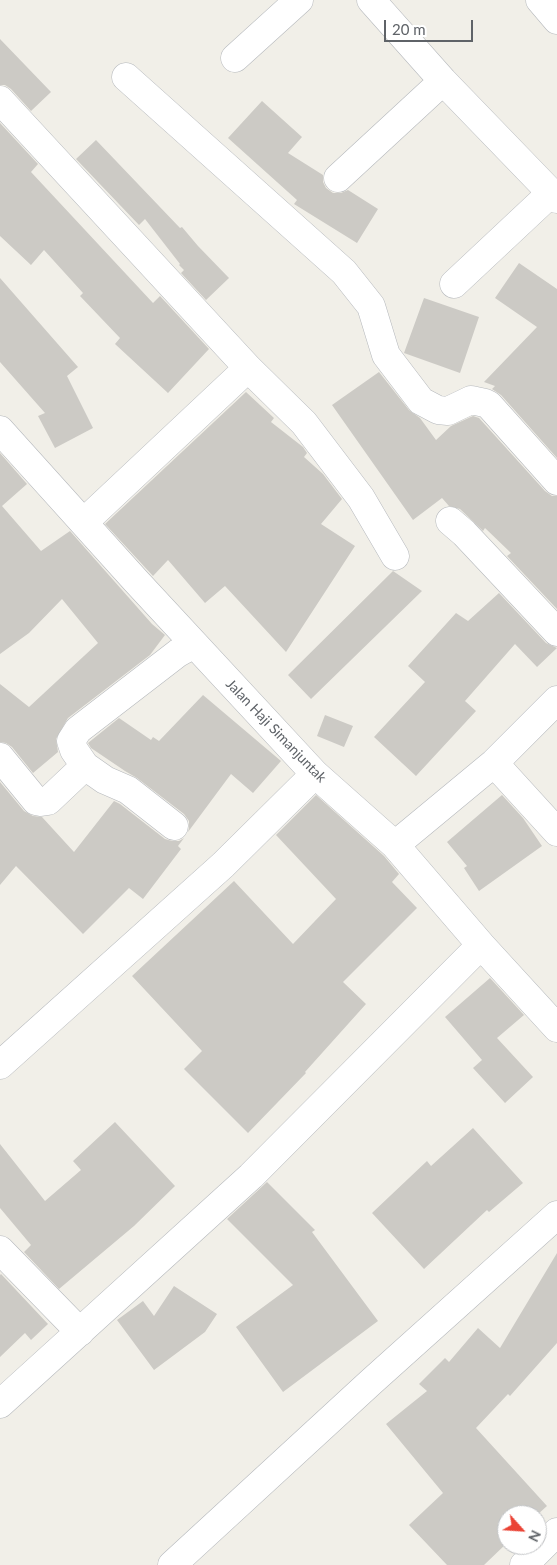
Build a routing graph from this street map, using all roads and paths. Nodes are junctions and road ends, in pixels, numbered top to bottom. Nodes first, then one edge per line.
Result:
1 (299, 0) edge
2 (371, 0) edge
3 (540, 0) edge
4 (557, 20) edge
5 (235, 58) dead end
6 (126, 77) dead end
7 (443, 81) junction
8 (0, 100) edge
9 (338, 178) dead end
10 (554, 196) edge
11 (454, 284) dead end
12 (248, 368) junction
13 (3, 438) edge
14 (557, 481) edge
15 (450, 521) dead end
16 (84, 522) junction
17 (395, 556) dead end
18 (557, 632) edge
19 (194, 644) junction
20 (557, 700) edge
21 (0, 757) edge
22 (494, 763) junction
23 (85, 766) junction
24 (315, 774) junction
25 (174, 826) dead end
26 (557, 832) edge
27 (395, 845) junction
28 (481, 945) junction
29 (557, 1028) edge
30 (0, 1065) edge
31 (557, 1215) edge
32 (0, 1250) edge
33 (80, 1332) junction
34 (0, 1404) edge
35 (557, 1532) edge
36 (172, 1565) edge
37 (524, 1565) edge

1 - 5 street
2 - 7 street
3 - 4 street
6 - 14 street
7 - 9 street
7 - 10 street
8 - 12 street
10 - 11 street
12 - 16 street
12 - 17 street
13 - 16 street, Jalan Haji Simanjuntak
15 - 18 street
16 - 19 street, Jalan Haji Simanjuntak
19 - 23 street
19 - 24 street, Jalan Haji Simanjuntak
20 - 22 street
21 - 23 street
22 - 26 street
22 - 27 street
23 - 25 street
24 - 27 street, Jalan Haji Simanjuntak
24 - 30 street
27 - 28 street, Jalan Haji Simanjuntak
28 - 29 street, Jalan Haji Simanjuntak
28 - 33 street
31 - 36 street
32 - 33 street
33 - 34 street
35 - 37 street

